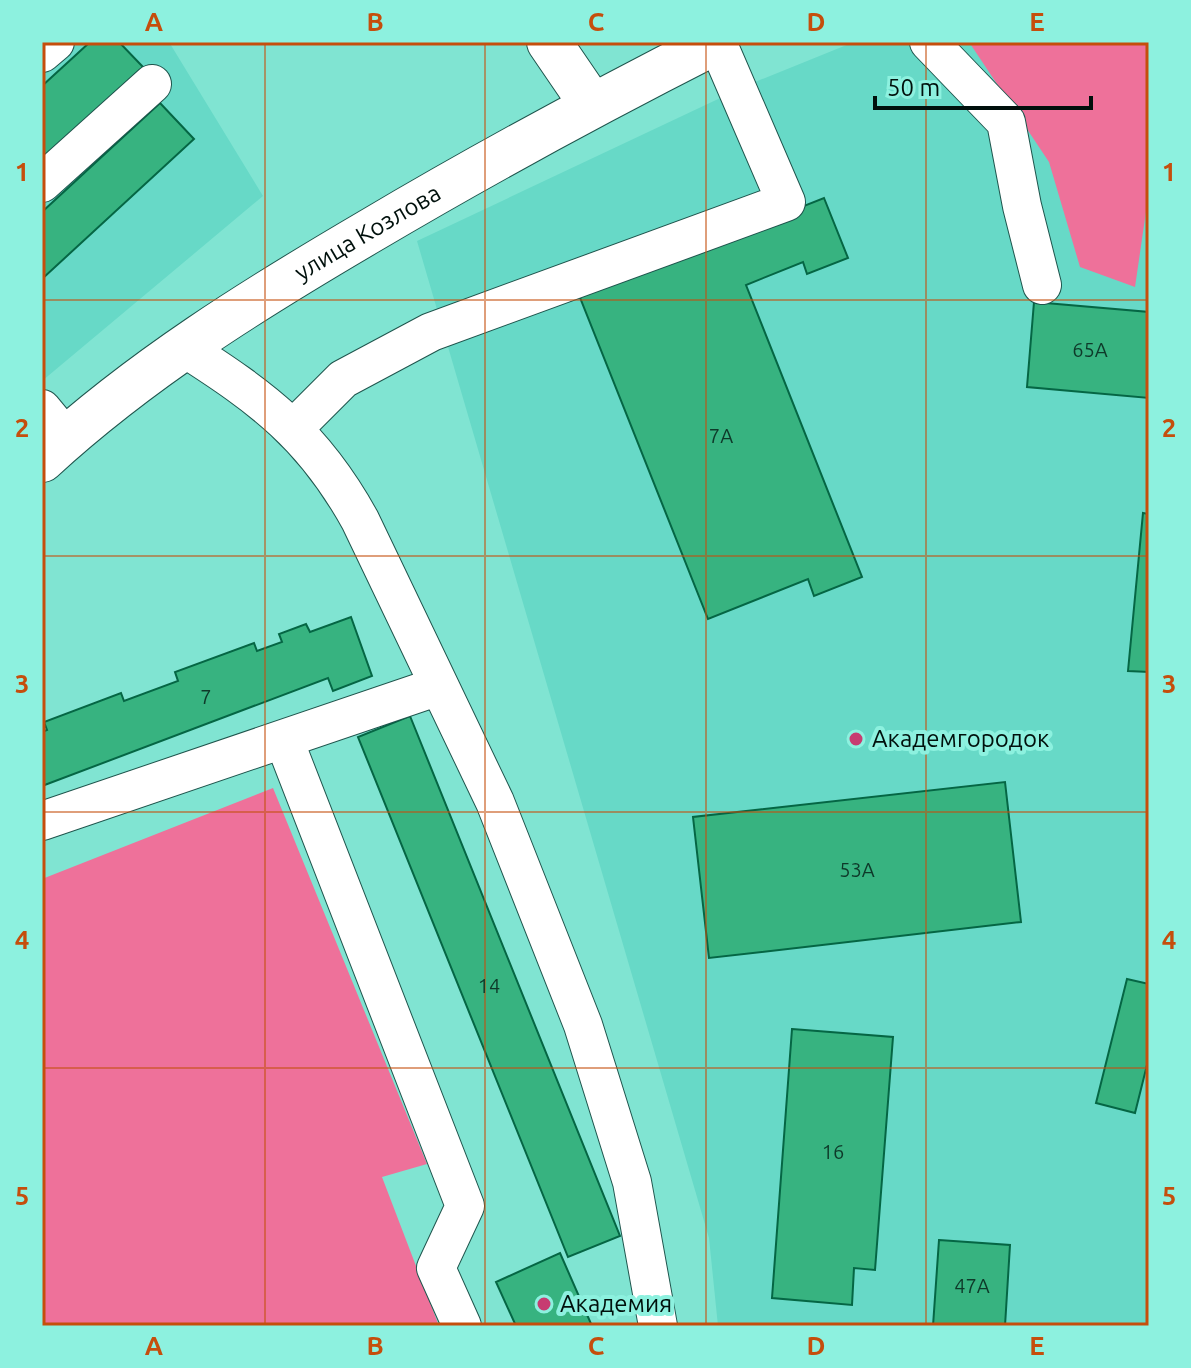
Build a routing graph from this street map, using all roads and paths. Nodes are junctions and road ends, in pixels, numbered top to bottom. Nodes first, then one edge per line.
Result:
1 (55, 42) edge
2 (549, 42) edge
3 (716, 42) edge
4 (929, 42) edge
5 (42, 53) edge
6 (152, 84) dead end
7 (592, 105) junction
8 (42, 183) edge
9 (1042, 285) dead end
10 (183, 347) junction
11 (293, 429) junction
12 (50, 436) edge
13 (439, 686) junction
14 (284, 740) junction
15 (42, 821) edge
16 (462, 1326) edge
17 (658, 1326) edge

1 - 5 street
2 - 7 main road
3 - 7 main road, улица Козлова
3 - 11 street
4 - 9 street
6 - 8 street
7 - 10 main road, улица Козлова
10 - 11 street
10 - 12 main road, улица Козлова
11 - 13 street
13 - 14 street
13 - 17 street
14 - 15 street
14 - 16 street

